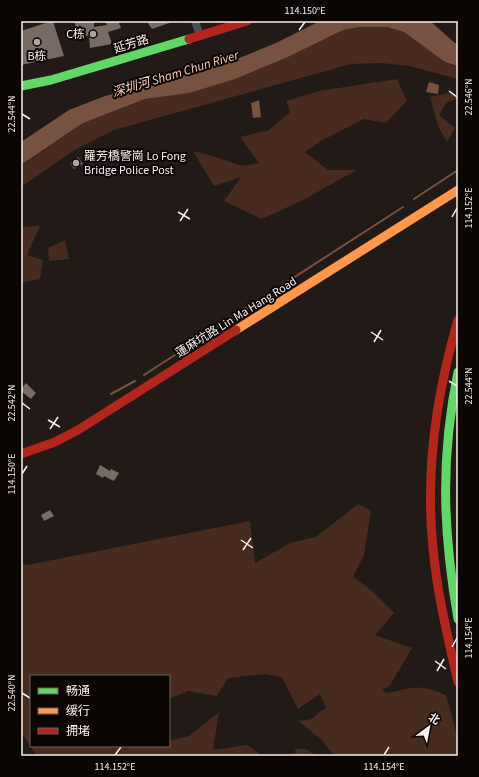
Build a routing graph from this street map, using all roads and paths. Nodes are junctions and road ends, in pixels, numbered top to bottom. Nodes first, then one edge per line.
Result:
1 (195, 21) edge
2 (247, 21) edge
3 (200, 36) junction
4 (21, 86) edge
5 (458, 190) edge
6 (458, 320) edge
7 (458, 372) edge
8 (21, 454) edge
9 (458, 619) edge
10 (458, 682) edge

1 - 3 street
2 - 3 main road, 延芳路
3 - 4 main road, 延芳路
5 - 8 main road, 蓮麻坑路 Lin Ma Hang Road
6 - 10 main road
7 - 9 main road

